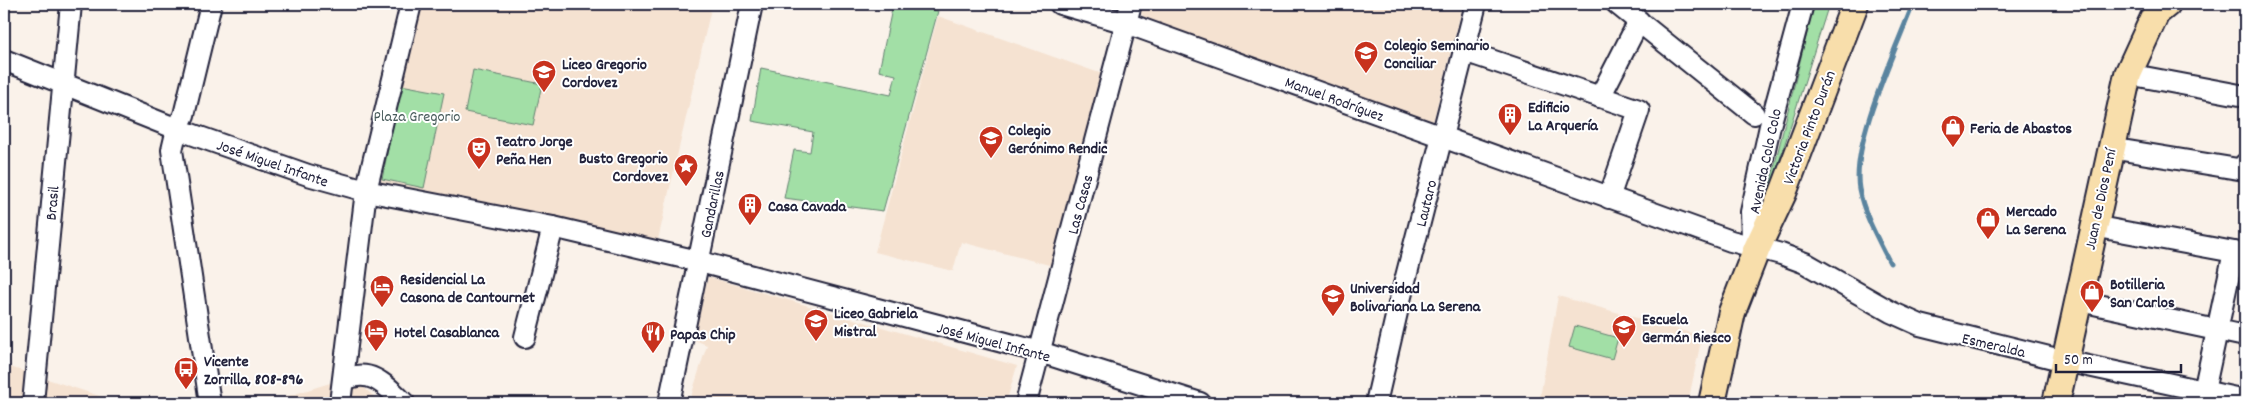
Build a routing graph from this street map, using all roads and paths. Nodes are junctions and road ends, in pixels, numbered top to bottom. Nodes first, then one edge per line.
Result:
1 (71, 4) edge
2 (211, 4) edge
3 (411, 4) edge
4 (752, 4) edge
5 (1060, 4) edge
6 (1131, 4) edge
7 (1476, 4) edge
8 (1617, 4) edge
9 (1803, 4) edge
10 (1855, 4) edge
11 (2156, 7) edge
12 (1639, 21) junction
13 (1126, 23) junction
14 (1464, 51) junction
15 (4, 60) edge
16 (2128, 74) junction
17 (63, 83) junction
18 (2245, 96) edge
19 (1600, 97) junction
20 (1754, 114) dead end
21 (177, 129) junction
22 (1441, 136) junction
23 (2110, 148) junction
24 (2245, 167) edge
25 (366, 191) junction
26 (1609, 198) junction
27 (2093, 226) junction
28 (553, 227) junction
29 (1757, 248) junction
30 (2240, 253) edge
31 (698, 262) junction
32 (2090, 303) dead end
33 (2217, 330) junction
34 (2245, 336) edge
35 (525, 337) dead end
36 (1040, 352) junction
37 (2065, 361) junction
38 (343, 381) junction
39 (2204, 391) junction
40 (2245, 400) edge
41 (33, 403) edge
42 (210, 403) edge
43 (340, 403) edge
44 (404, 403) edge
45 (669, 403) edge
46 (1026, 403) edge
47 (1200, 403) edge
48 (1376, 403) edge
49 (1712, 403) edge
50 (2056, 403) edge

1 - 17 street, Brasil
2 - 21 street
3 - 25 street
4 - 31 street, Gandarillas
5 - 13 street, Manuel Rodríguez
6 - 13 street, Las Casas
7 - 14 street, Lautaro
8 - 12 street
9 - 29 street, Avenida Colo Colo
10 - 29 main road, Victoria Pinto Durán
11 - 16 main road, Juan de Dios Pení
12 - 19 street
12 - 20 street
13 - 22 street, Manuel Rodríguez
13 - 36 street, Las Casas
14 - 19 street
14 - 22 street, Lautaro
15 - 17 street, José Miguel Infante
16 - 18 street
16 - 23 main road, Juan de Dios Pení
17 - 21 street, José Miguel Infante
17 - 41 street, Brasil
19 - 26 street
21 - 25 street, José Miguel Infante
21 - 42 street
22 - 26 street, Manuel Rodríguez
22 - 48 street, Lautaro
23 - 24 street
23 - 27 main road, Juan de Dios Pení
25 - 28 street, José Miguel Infante
25 - 38 street
26 - 29 street, Manuel Rodríguez
27 - 30 street
27 - 37 main road, Juan de Dios Pení
28 - 31 street, José Miguel Infante
28 - 35 street
29 - 37 street, Esmeralda
29 - 49 main road
30 - 33 street
31 - 36 street, José Miguel Infante
31 - 45 street, Gandarillas
32 - 33 street
33 - 34 street
33 - 39 street
36 - 46 street, Las Casas
36 - 47 street, José Miguel Infante
37 - 39 street, Esmeralda
37 - 50 main road, Juan de Dios Pení
38 - 43 street
38 - 44 street
39 - 40 street, Esmeralda

